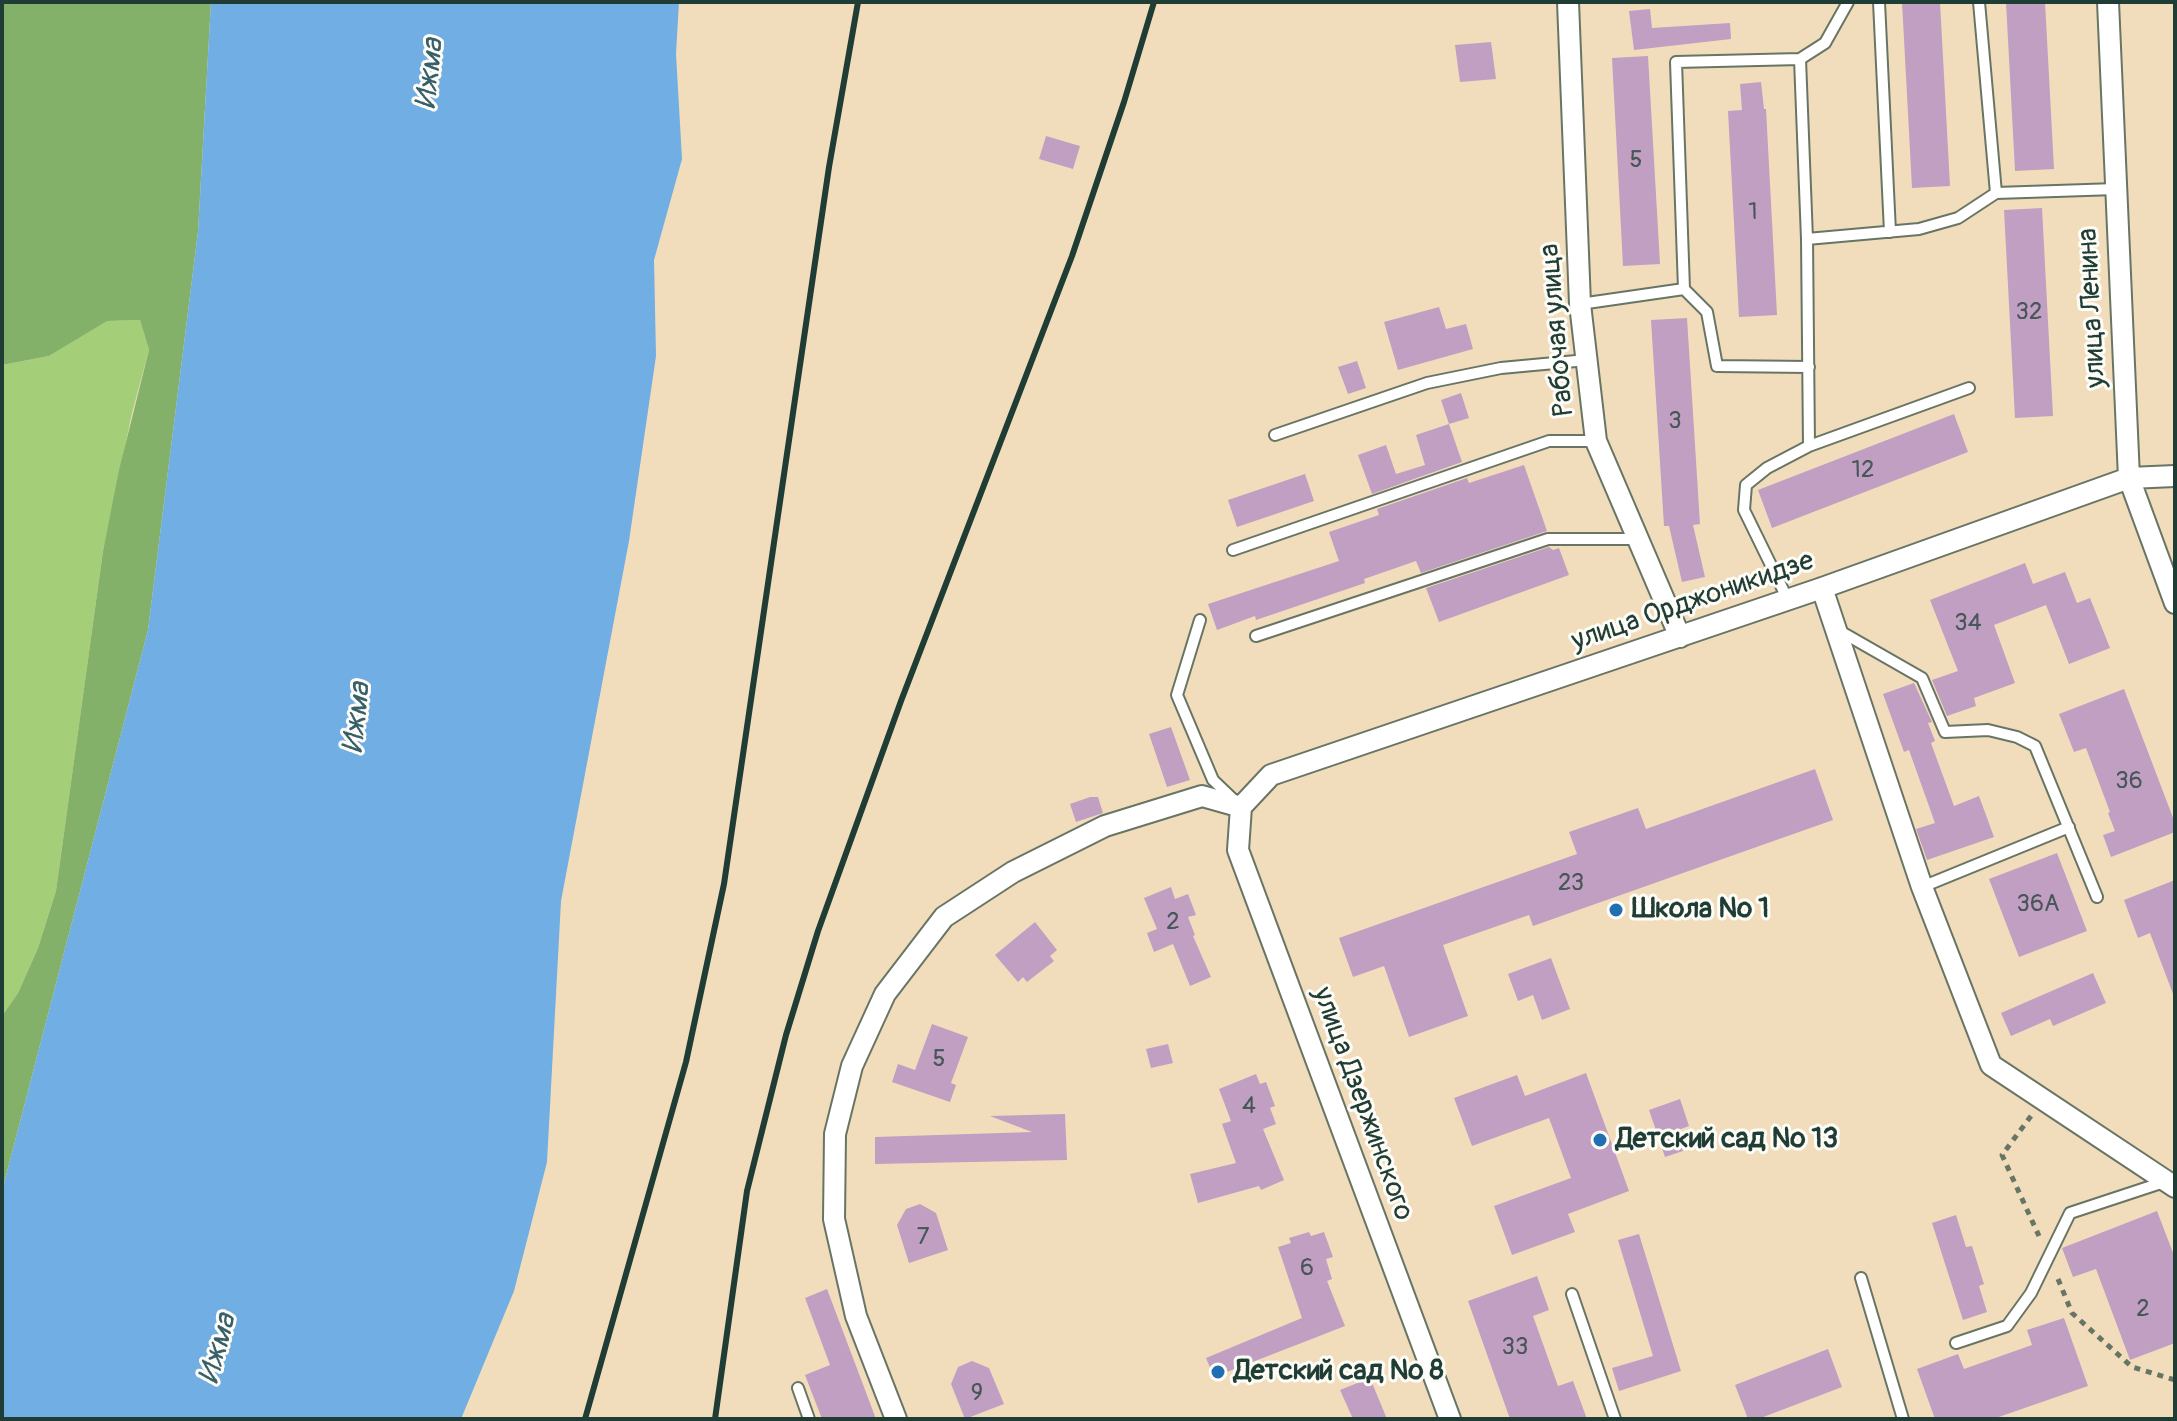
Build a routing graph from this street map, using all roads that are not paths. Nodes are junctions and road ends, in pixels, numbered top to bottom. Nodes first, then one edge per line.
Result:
1 (1568, 2) edge
2 (1848, 2) edge
3 (1879, 2) edge
4 (1979, 2) edge
5 (2108, 2) edge
6 (1800, 59) junction
7 (2116, 189) junction
8 (1996, 193) junction
9 (1890, 232) junction
10 (1807, 239) junction
11 (1684, 289) junction
12 (1580, 304) junction
13 (1587, 360) junction
14 (1809, 367) junction
15 (1969, 388) dead end
16 (1275, 435) dead end
17 (1596, 441) junction
18 (1809, 446) junction
19 (2175, 476) edge
20 (2129, 478) junction
21 (1638, 539) junction
22 (1233, 550) dead end
23 (1822, 588) junction
24 (1788, 600) junction
25 (2175, 603) edge
26 (1200, 620) dead end
27 (1836, 629) junction
28 (1256, 636) dead end
29 (1680, 637) junction
30 (1241, 807) junction
31 (2069, 827) junction
32 (1922, 887) junction
33 (2097, 897) dead end
34 (2171, 1184) edge
35 (1861, 1278) dead end
36 (1572, 1294) dead end
37 (1956, 1343) dead end
38 (798, 1388) dead end
39 (809, 1419) edge
40 (896, 1419) edge
41 (1450, 1419) edge
42 (1615, 1419) edge
43 (1903, 1419) edge

1 - 12 street, Рабочая улица
2 - 6 lane
3 - 9 lane
4 - 8 lane
5 - 7 street, улица Ленина
6 - 10 lane
6 - 11 lane
7 - 8 lane
7 - 20 street, улица Ленина
8 - 9 lane
9 - 10 lane
10 - 14 lane
11 - 12 lane
11 - 14 lane
12 - 13 street, Рабочая улица
13 - 16 lane
13 - 17 street, Рабочая улица
14 - 18 lane
15 - 18 lane
17 - 21 street, Рабочая улица
17 - 22 lane
18 - 24 lane
19 - 20 street, улица Орджоникидзе
20 - 23 street, улица Орджоникидзе
20 - 25 street, улица Ленина
21 - 28 lane
21 - 29 street, Рабочая улица
23 - 24 street, улица Орджоникидзе
23 - 27 street
24 - 29 street, улица Орджоникидзе
26 - 30 lane
27 - 31 lane
27 - 32 street
29 - 30 street, улица Орджоникидзе
30 - 40 street
30 - 41 street, улица Дзержинского
31 - 32 lane
31 - 33 lane
32 - 34 street
34 - 37 lane
35 - 43 lane
36 - 42 lane
38 - 39 lane

